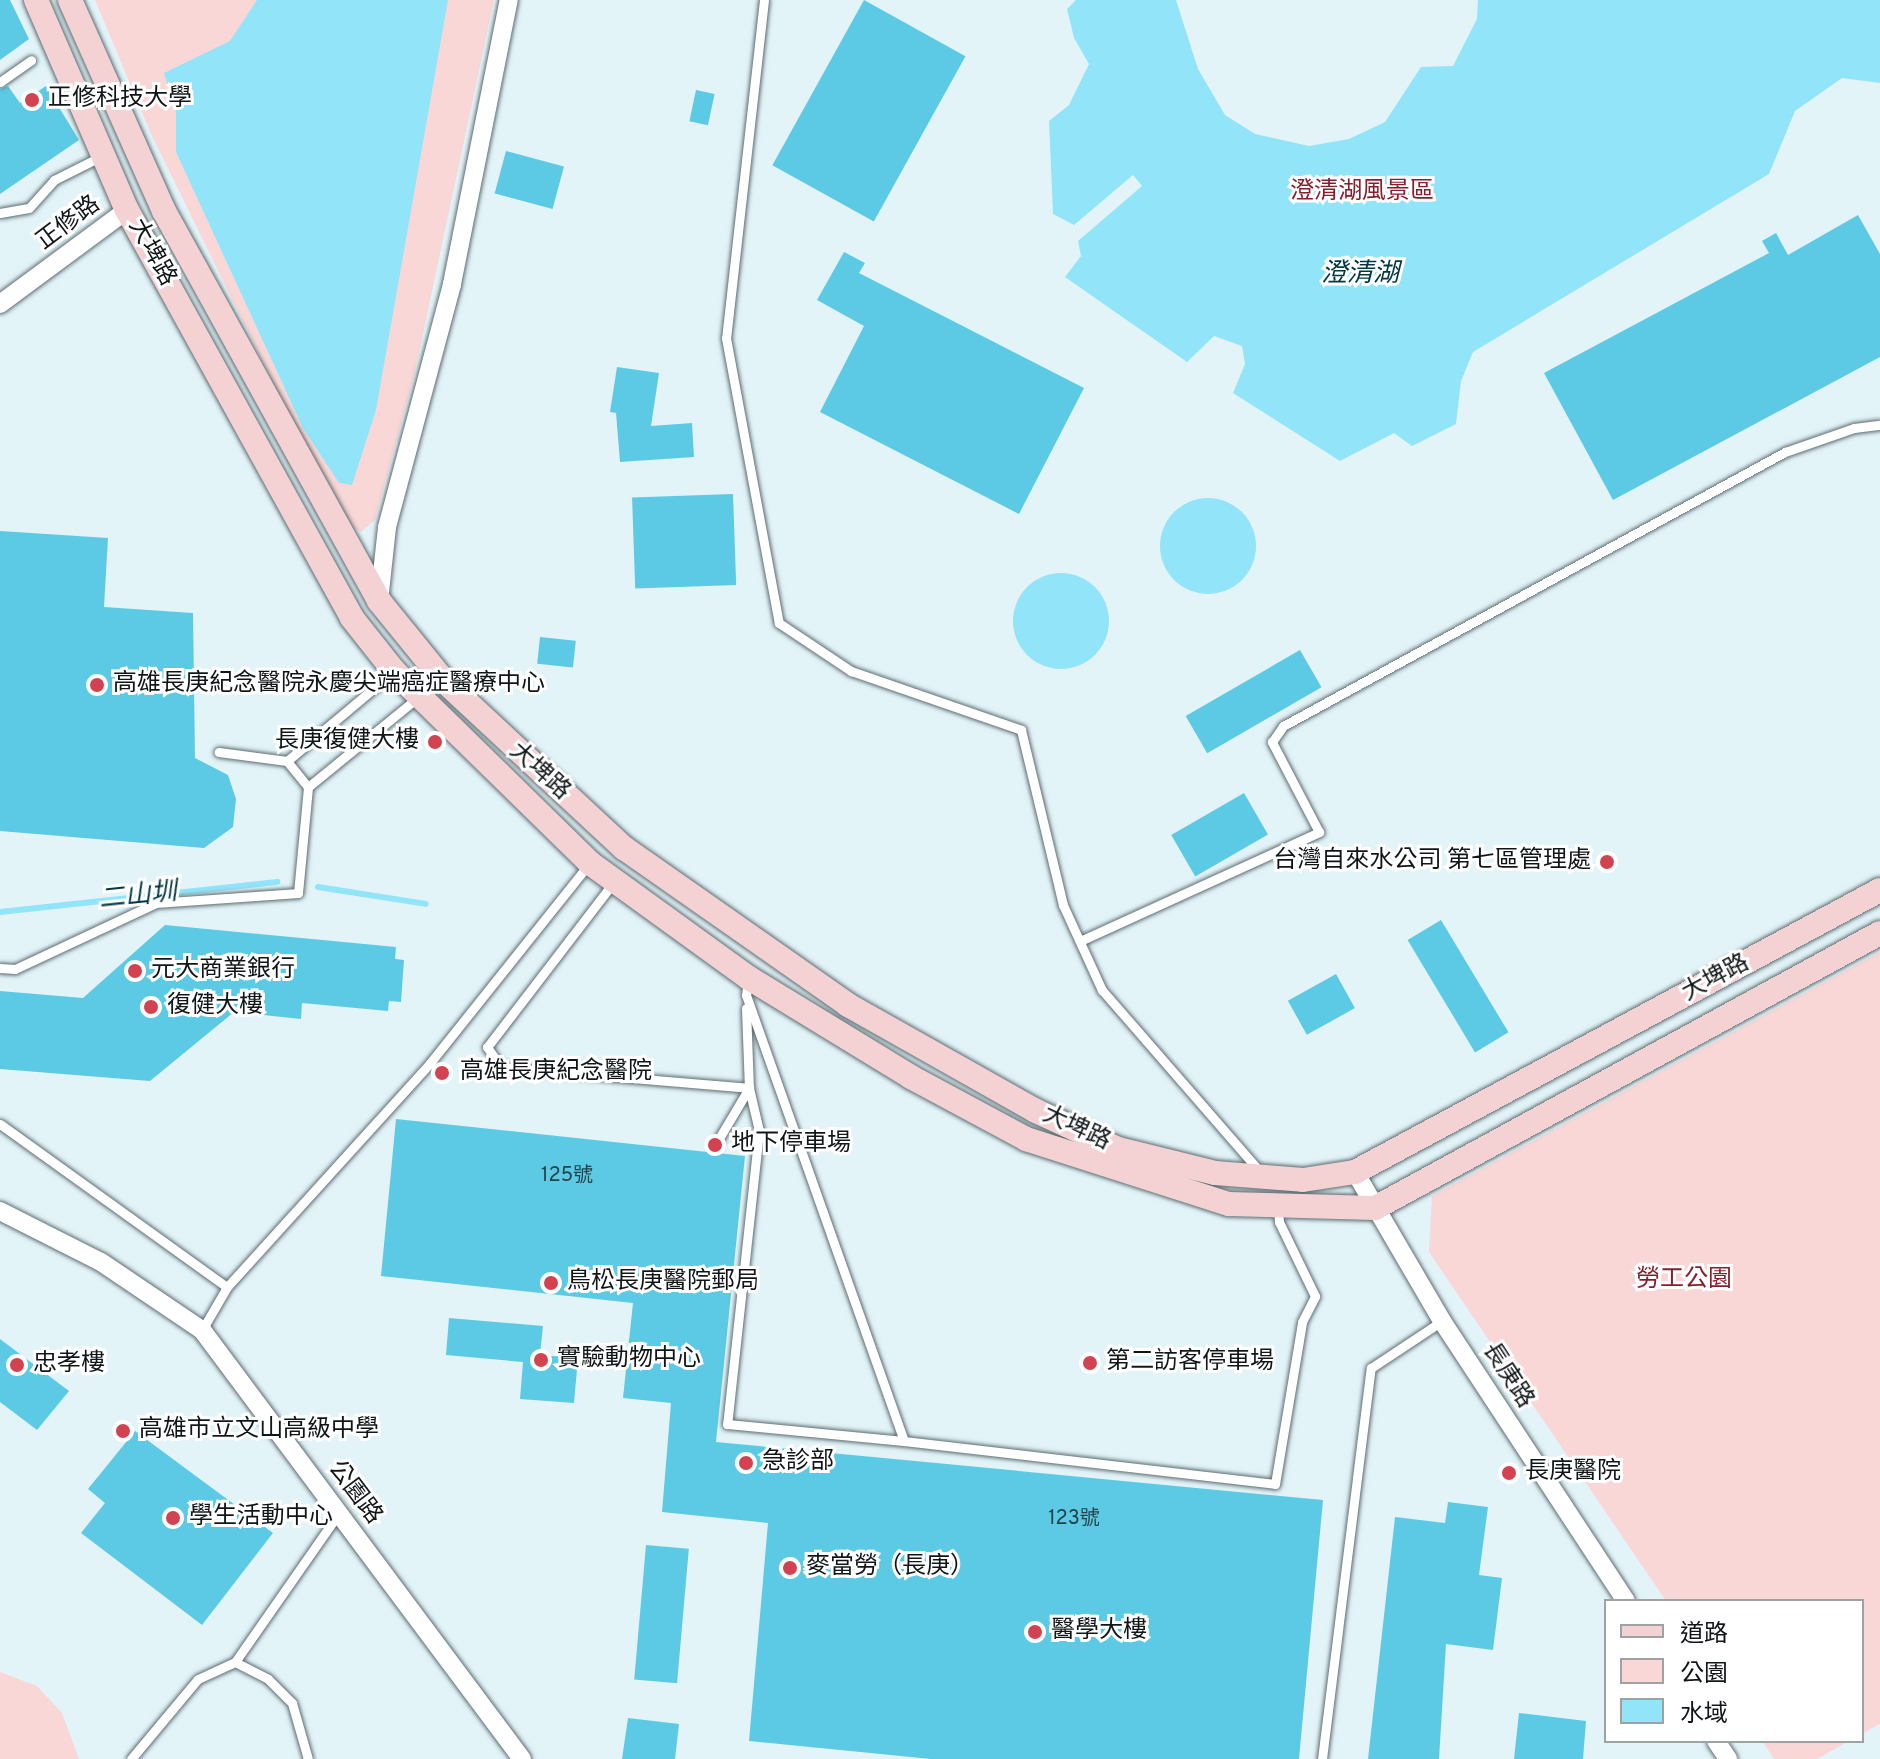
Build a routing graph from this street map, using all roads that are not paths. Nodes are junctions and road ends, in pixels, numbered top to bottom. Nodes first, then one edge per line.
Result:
1 (36, 0) edge
2 (70, 0) edge
3 (509, 0) edge
4 (764, 0) edge
5 (31, 60) dead end
6 (0, 82) edge
7 (104, 155) junction
8 (127, 210) junction
9 (0, 213) edge
10 (0, 304) edge
11 (1880, 425) edge
12 (379, 601) junction
13 (394, 671) junction
14 (420, 696) junction
15 (219, 752) dead end
16 (287, 761) junction
17 (308, 787) junction
18 (590, 863) junction
19 (615, 880) junction
20 (1880, 890) edge
21 (1880, 933) edge
22 (1080, 941) junction
23 (0, 968) edge
24 (748, 987) junction
25 (749, 1088) junction
26 (0, 1124) edge
27 (715, 1145) dead end
28 (1355, 1172) junction
29 (1265, 1178) junction
30 (1278, 1207) junction
31 (1375, 1208) junction
32 (0, 1211) edge
33 (227, 1287) junction
34 (1442, 1321) junction
35 (202, 1330) junction
36 (904, 1441) junction
37 (339, 1513) junction
38 (1625, 1599) edge
39 (235, 1662) junction
40 (131, 1759) edge
41 (308, 1759) edge
42 (522, 1759) edge
43 (1322, 1759) edge

1 - 7 main road, 大埤路
2 - 12 main road, 大埤路
3 - 12 street
4 - 22 lane
5 - 6 lane
7 - 8 main road, 大埤路
7 - 9 lane
8 - 10 street, 正修路
8 - 13 main road, 大埤路
11 - 22 lane
12 - 29 main road, 大埤路
13 - 14 main road, 大埤路
13 - 16 lane
14 - 17 lane
14 - 18 main road, 大埤路
15 - 16 lane
16 - 17 lane
17 - 23 lane
18 - 19 main road, 大埤路
18 - 33 lane
19 - 24 main road, 大埤路
19 - 25 lane
20 - 28 main road, 大埤路
21 - 31 main road, 大埤路
22 - 29 lane
24 - 25 lane
24 - 30 main road, 大埤路
24 - 36 lane
25 - 27 lane
25 - 36 lane
26 - 33 lane
28 - 29 main road, 大埤路
28 - 31 street, 長庚路
30 - 31 main road, 大埤路
30 - 36 lane
31 - 34 street, 長庚路
32 - 35 street, 公園路
33 - 35 lane
34 - 38 street, 長庚路
34 - 43 lane
35 - 37 street, 公園路
37 - 39 lane
37 - 42 street, 公園路
39 - 40 lane
39 - 41 lane

